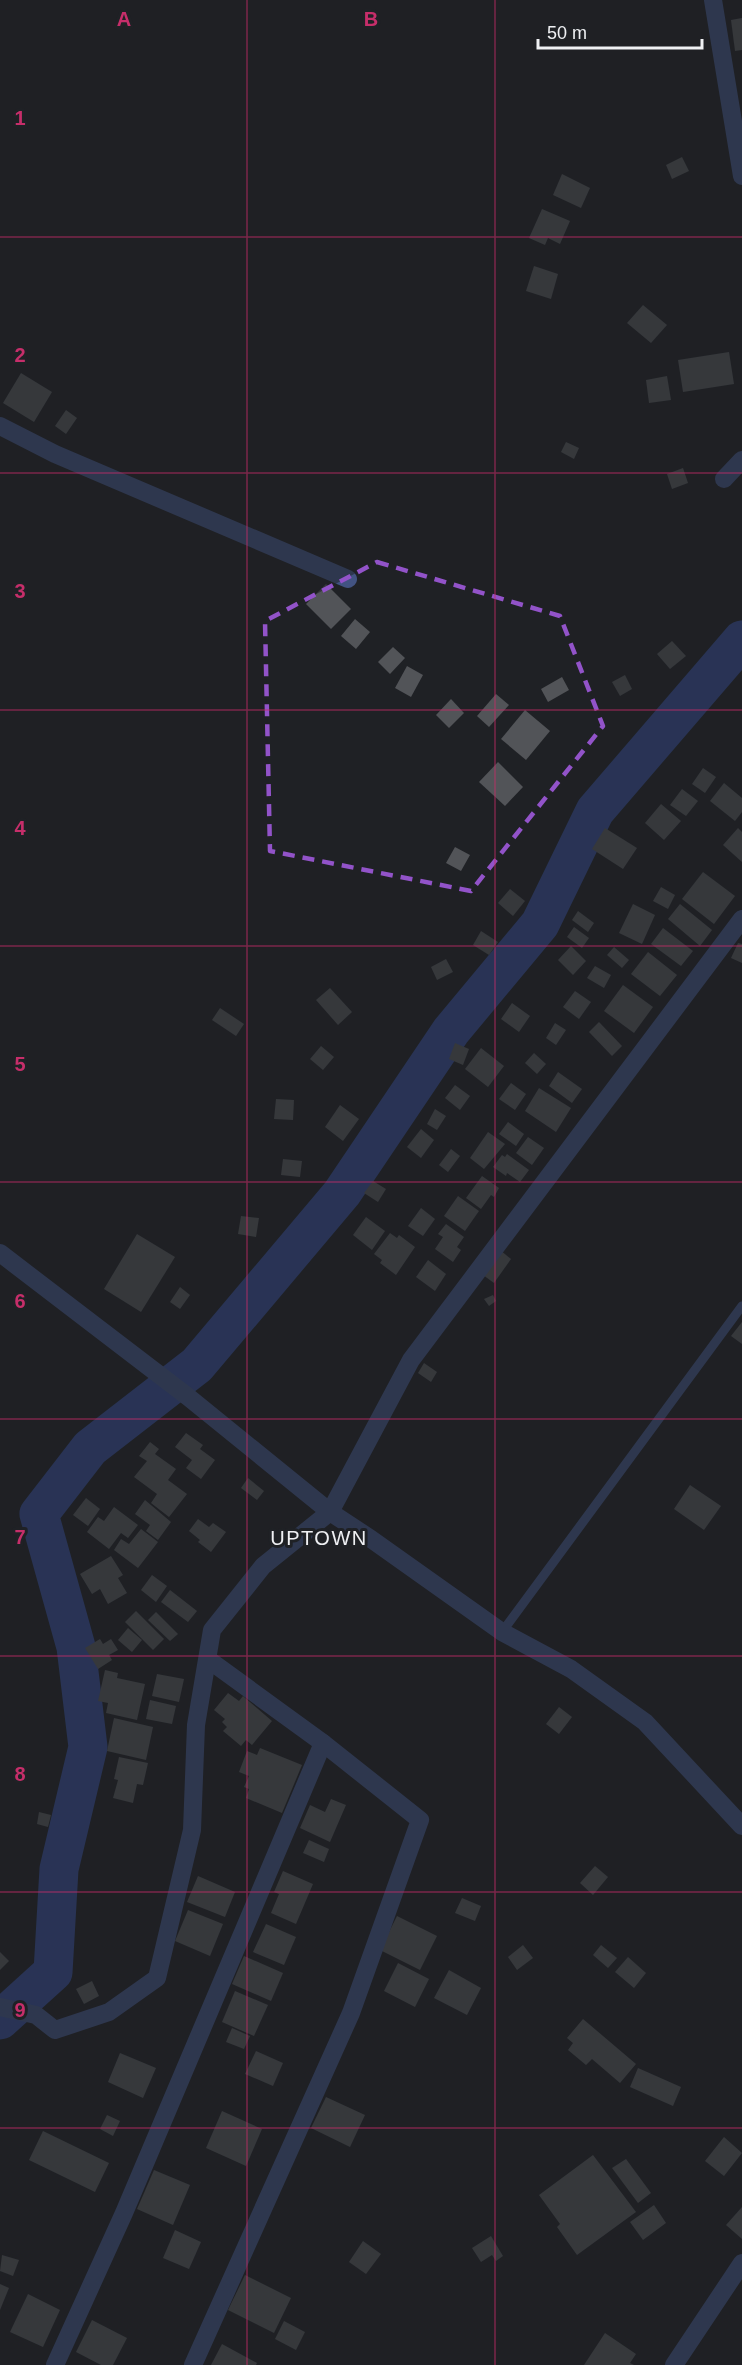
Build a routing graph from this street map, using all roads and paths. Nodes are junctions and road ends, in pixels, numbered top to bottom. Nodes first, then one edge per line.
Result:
1 (712, 0) edge
2 (742, 176) edge
3 (0, 426) edge
4 (742, 460) edge
5 (724, 479) dead end
6 (348, 579) dead end
7 (742, 919) edge
8 (0, 1253) edge
9 (742, 1306) edge
10 (330, 1512) junction
11 (502, 1632) junction
12 (209, 1660) junction
13 (323, 1743) junction
14 (742, 1826) edge
15 (0, 2007) edge
16 (742, 2263) edge
17 (55, 2365) edge
18 (193, 2365) edge
19 (674, 2365) edge

1 - 2 street
3 - 6 street
4 - 5 street
7 - 10 street
8 - 10 street
9 - 11 lane
10 - 11 street
10 - 12 street
11 - 14 street
12 - 13 street
12 - 15 street
13 - 17 street
13 - 18 street
16 - 19 street

